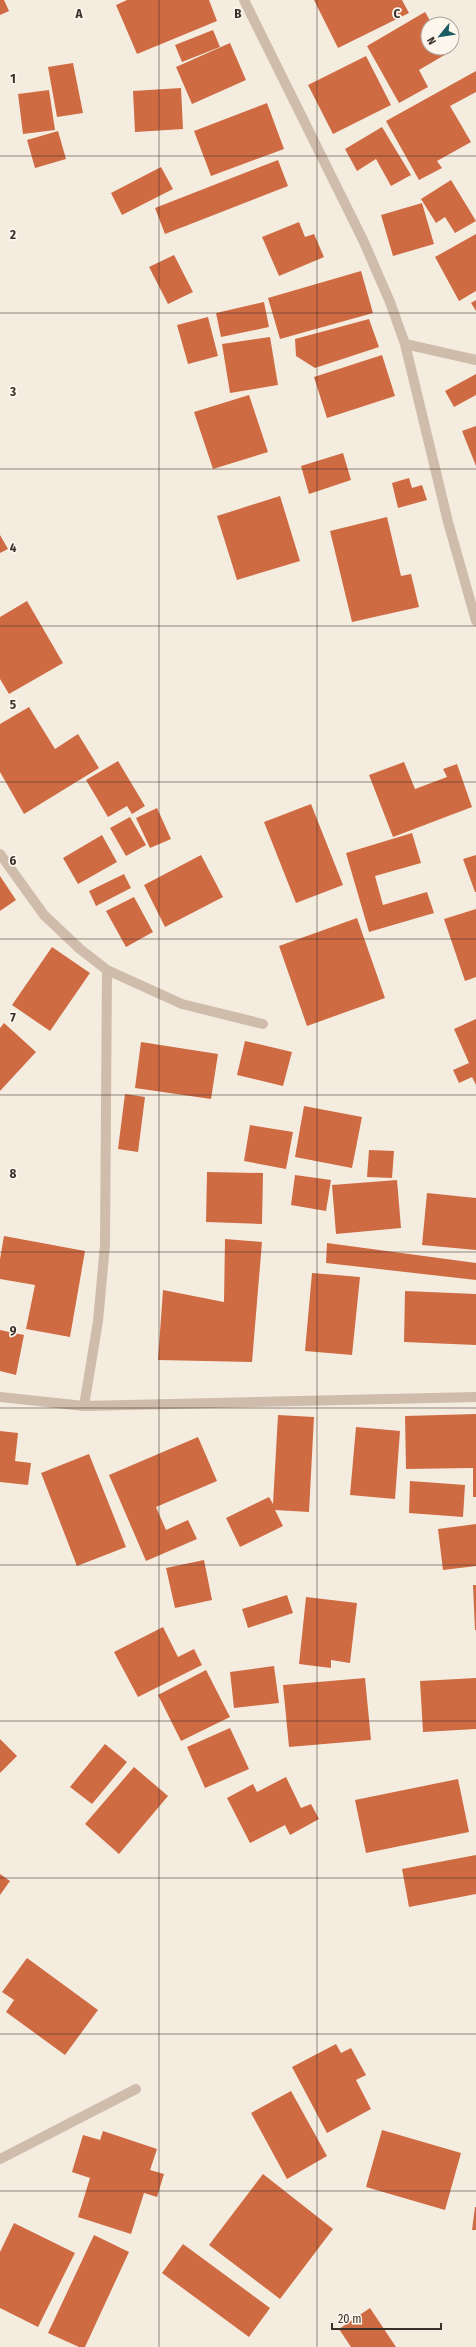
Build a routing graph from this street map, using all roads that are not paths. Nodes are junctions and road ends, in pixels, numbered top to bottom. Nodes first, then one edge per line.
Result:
1 (244, 0) edge
2 (405, 344) junction
3 (476, 360) edge
4 (476, 621) edge
5 (0, 854) edge
6 (107, 970) junction
7 (263, 1024) dead end
8 (0, 1397) edge
9 (476, 1397) edge
10 (84, 1406) junction
11 (136, 2089) dead end
12 (0, 2159) edge

1 - 2 street
2 - 3 street
2 - 4 street
5 - 6 street
6 - 7 street
6 - 10 street
8 - 10 street
9 - 10 street
11 - 12 street

